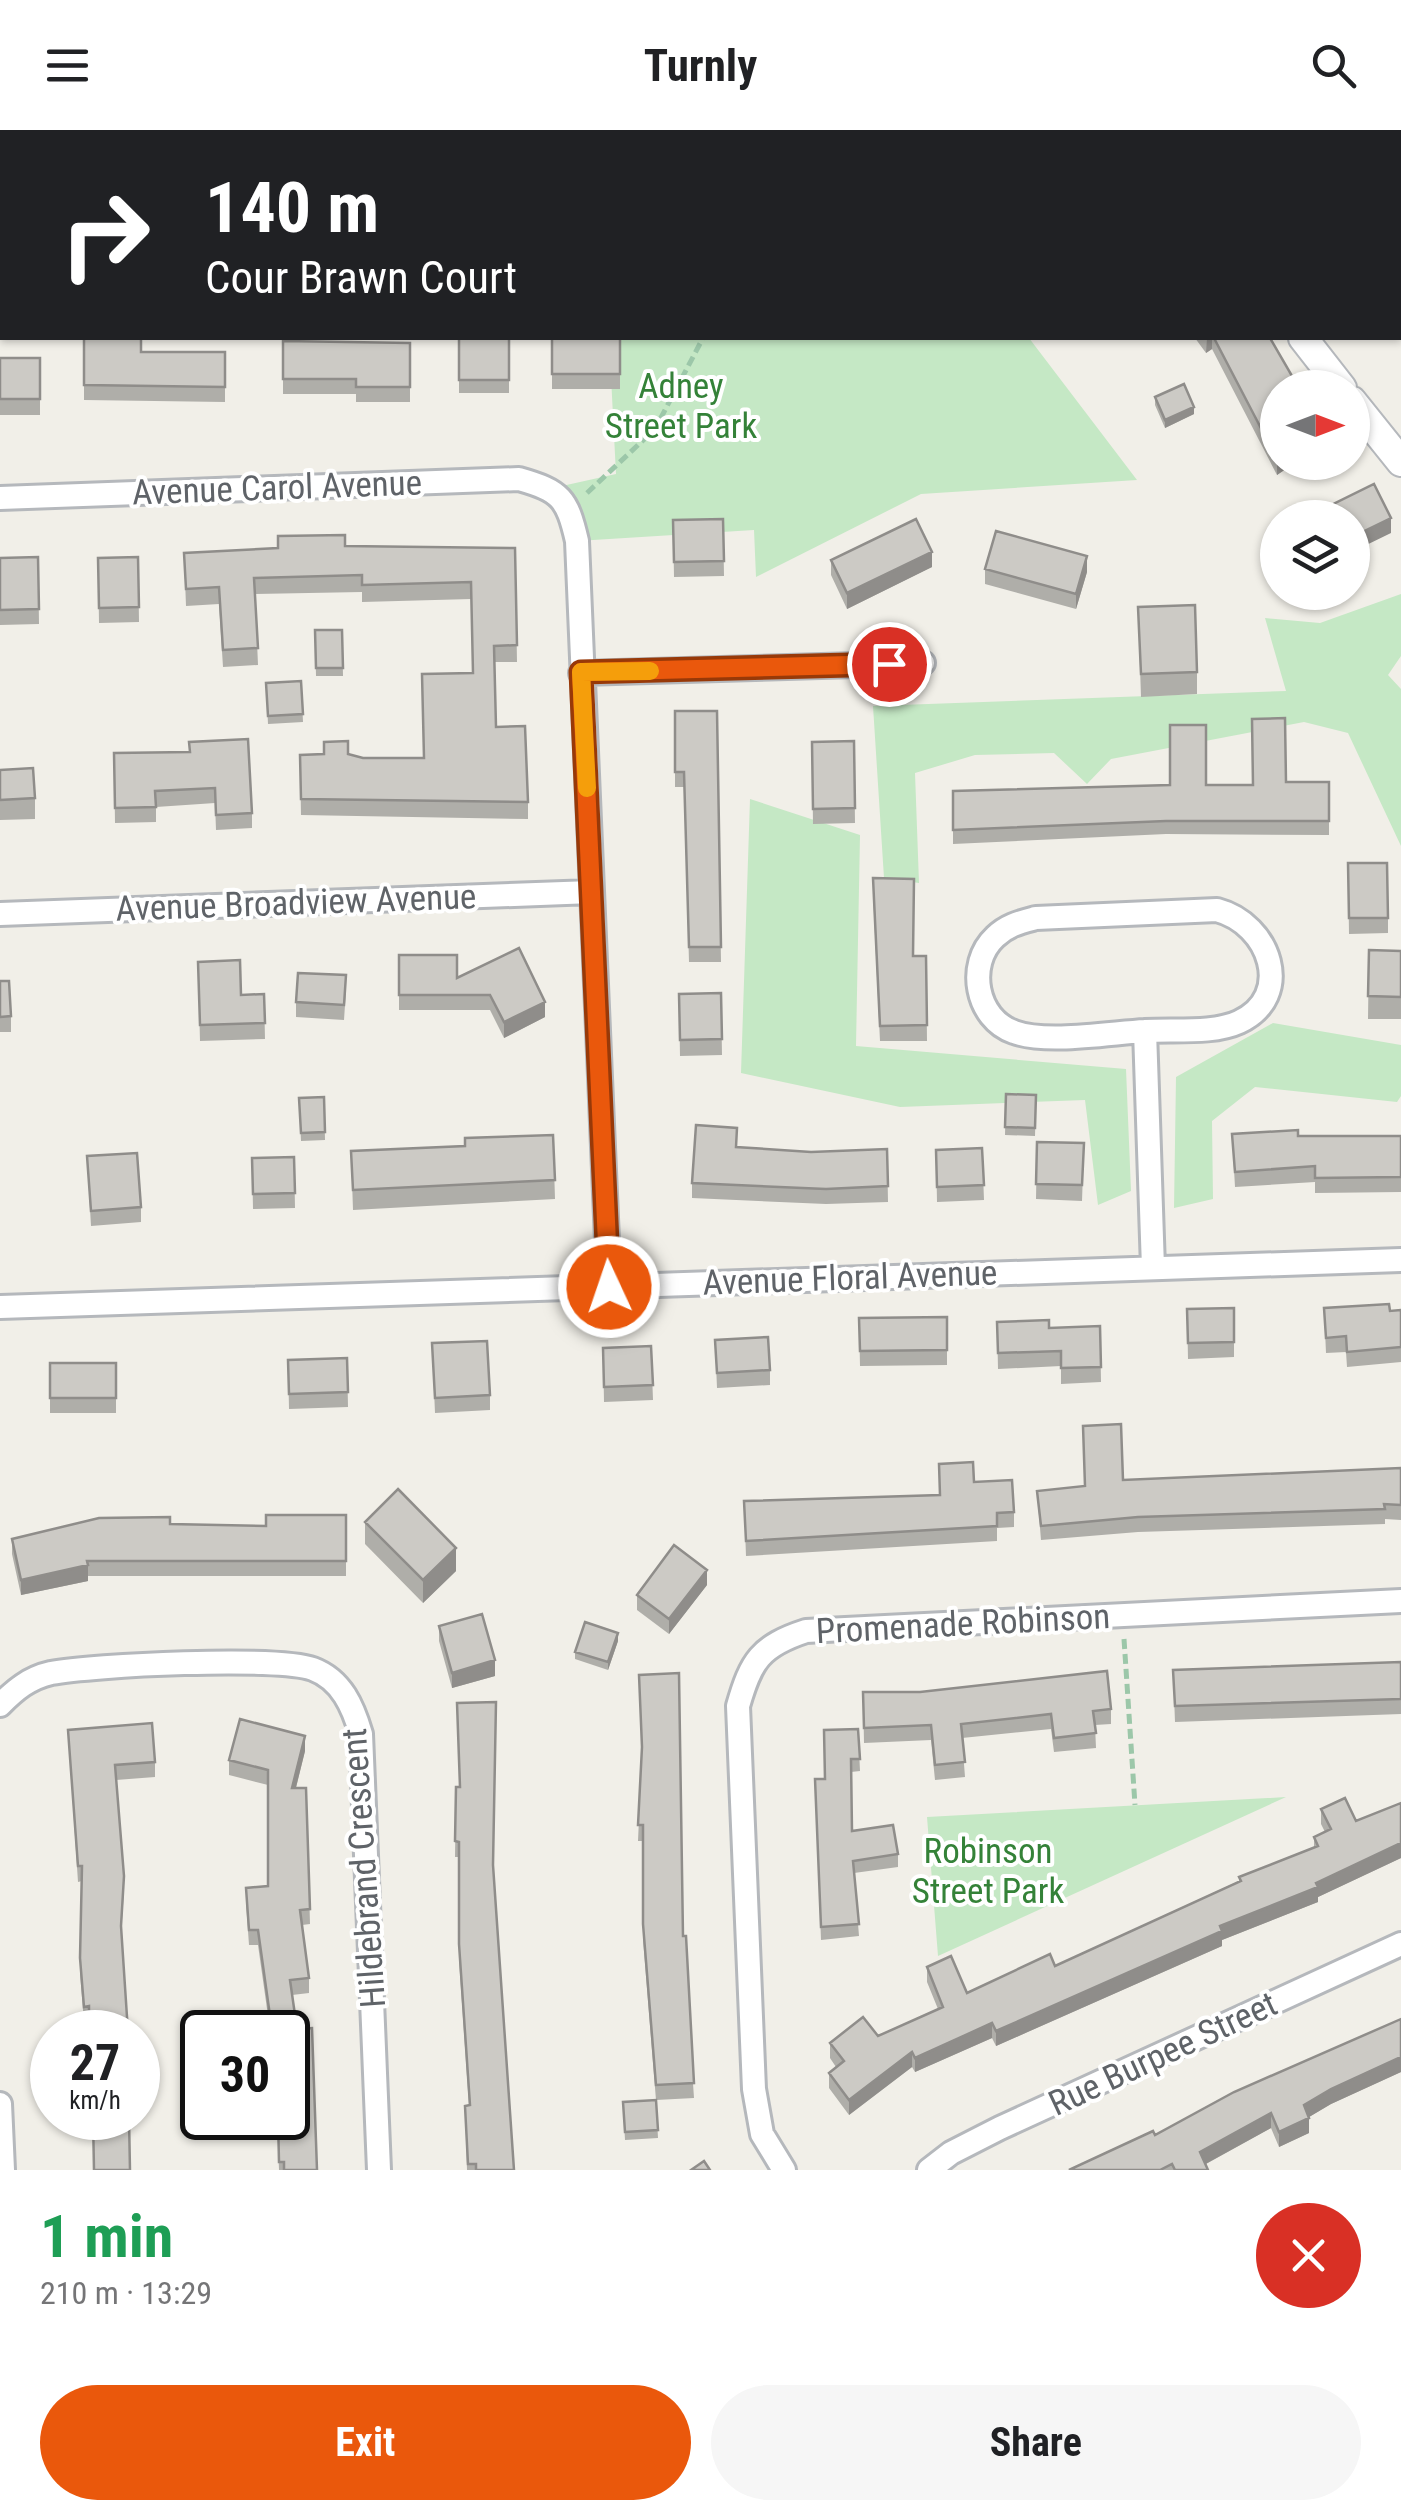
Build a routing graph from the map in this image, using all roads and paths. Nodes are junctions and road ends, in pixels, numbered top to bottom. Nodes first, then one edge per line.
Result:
1 (702, 340) edge
2 (1305, 340) edge
3 (1328, 370) edge
4 (1370, 423) edge
5 (1401, 462) edge
6 (0, 498) edge
7 (570, 510) junction
8 (923, 664) dead end
9 (581, 672) junction
10 (592, 892) junction
11 (0, 914) edge
12 (1145, 1031) junction
13 (1401, 1260) edge
14 (1153, 1268) junction
15 (609, 1287) junction
16 (0, 1308) edge
17 (1401, 1601) edge
18 (1123, 1615) junction
19 (0, 1705) edge
20 (1135, 1805) dead end
21 (1401, 1944) edge
22 (0, 2104) edge
23 (3, 2170) edge
24 (380, 2170) edge
25 (784, 2170) edge
26 (929, 2170) edge

1 - 7 path
2 - 3 street
4 - 5 street
6 - 7 street, Avenue Carol Avenue
7 - 9 street
8 - 9 street
9 - 10 street
10 - 11 street, Avenue Broadview Avenue
10 - 15 street
12 - 12 street
12 - 14 street
13 - 14 street, Avenue Floral Avenue
14 - 15 street, Avenue Floral Avenue
15 - 16 street, Avenue Floral Avenue
17 - 18 street, Promenade Robinson
18 - 20 path
18 - 25 street, Promenade Robinson
19 - 24 street, Hildebrand Crescent
21 - 26 street, Rue Burpee Street
22 - 23 street

